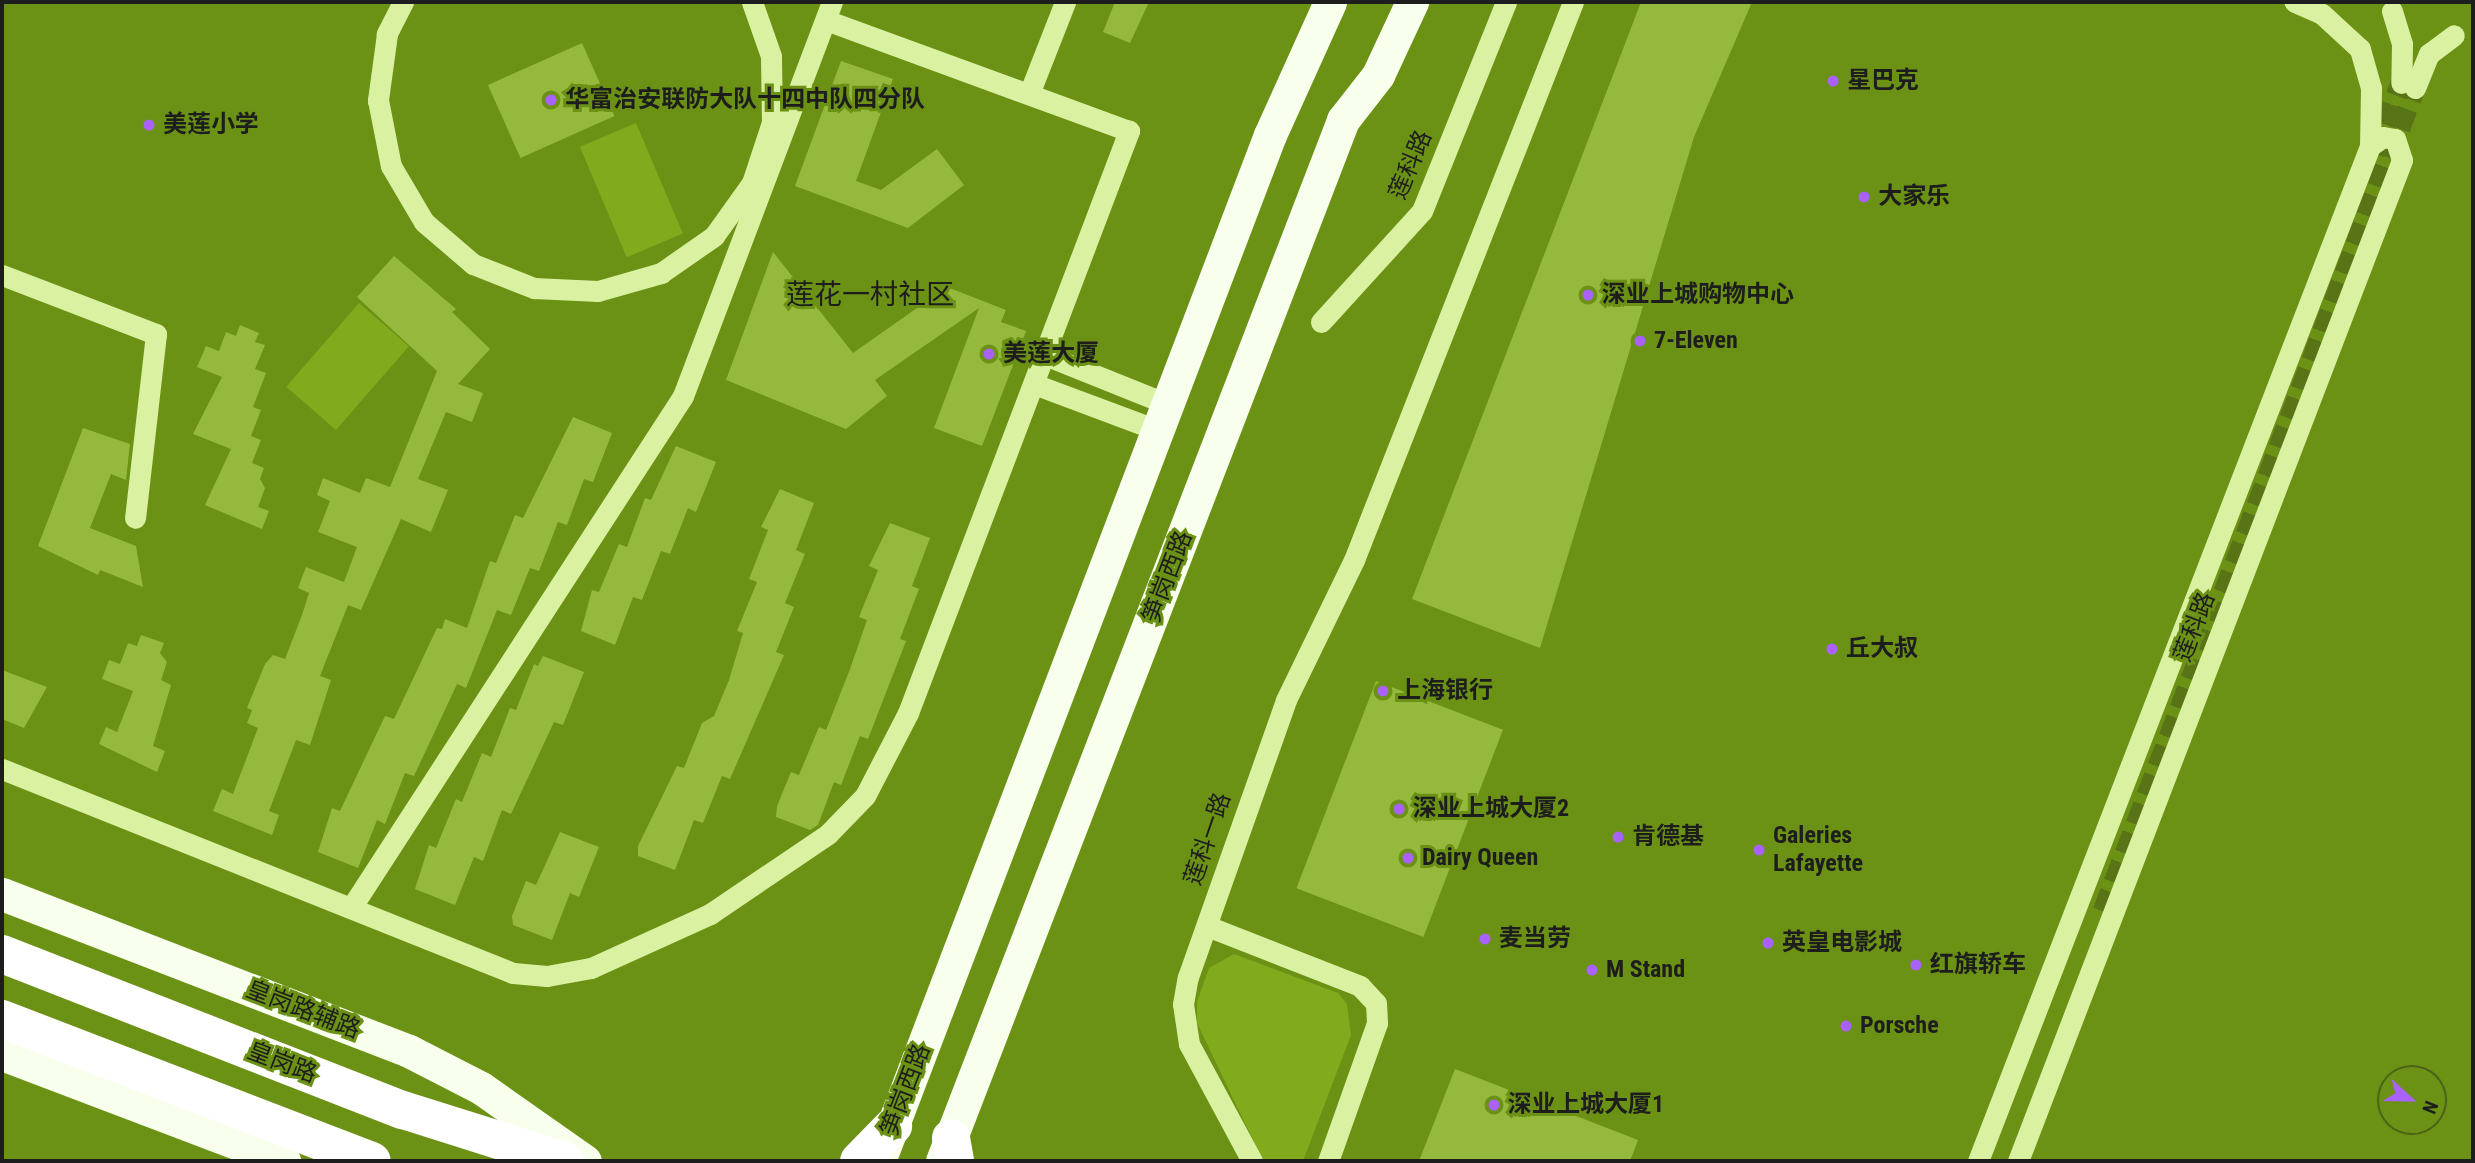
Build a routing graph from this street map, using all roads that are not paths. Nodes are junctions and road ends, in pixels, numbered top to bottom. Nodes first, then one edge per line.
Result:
1 (403, 2) edge
2 (752, 2) edge
3 (1065, 2) edge
4 (1313, 2) edge
5 (1330, 2) edge
6 (1412, 2) edge
7 (1506, 2) edge
8 (1573, 2) edge
9 (2295, 2) edge
10 (829, 11) edge
11 (2392, 11) dead end
12 (2454, 35) dead end
13 (1029, 94) junction
14 (1270, 135) junction
15 (2370, 146) junction
16 (2, 275) edge
17 (1321, 322) dead end
18 (1045, 355) junction
19 (1034, 384) junction
20 (1162, 417) junction
21 (135, 518) dead end
22 (2, 769) edge
23 (2, 894) edge
24 (351, 908) junction
25 (1207, 926) junction
26 (2, 954) edge
27 (2, 1018) edge
28 (2, 1054) edge
29 (893, 1126) junction
30 (949, 1153) edge
31 (284, 1161) edge
32 (372, 1161) edge
33 (565, 1161) edge
34 (585, 1161) edge
35 (859, 1161) edge
36 (879, 1161) edge
37 (1252, 1161) edge
38 (1328, 1161) edge
39 (1978, 1161) edge
40 (2018, 1161) edge

1 - 2 street
3 - 13 street
4 - 14 main road
5 - 14 main road, 笋岗西路
6 - 30 main road, 笋岗西路
7 - 17 street, 莲科路
8 - 25 street, 莲科一路
9 - 15 street, 莲科路
10 - 13 street
10 - 24 street
11 - 12 street
13 - 18 street
14 - 20 main road, 笋岗西路
15 - 39 street, 莲科路
15 - 40 street, 莲科路
16 - 21 street
18 - 19 street
18 - 20 street
19 - 20 street
19 - 24 street
20 - 29 main road, 笋岗西路
22 - 24 street
23 - 34 main road, 皇岗路辅路
25 - 37 street, 莲科一路
25 - 38 street
26 - 33 highway, 皇岗路
27 - 32 highway
28 - 31 main road
29 - 35 highway
29 - 36 main road, 笋岗西路

